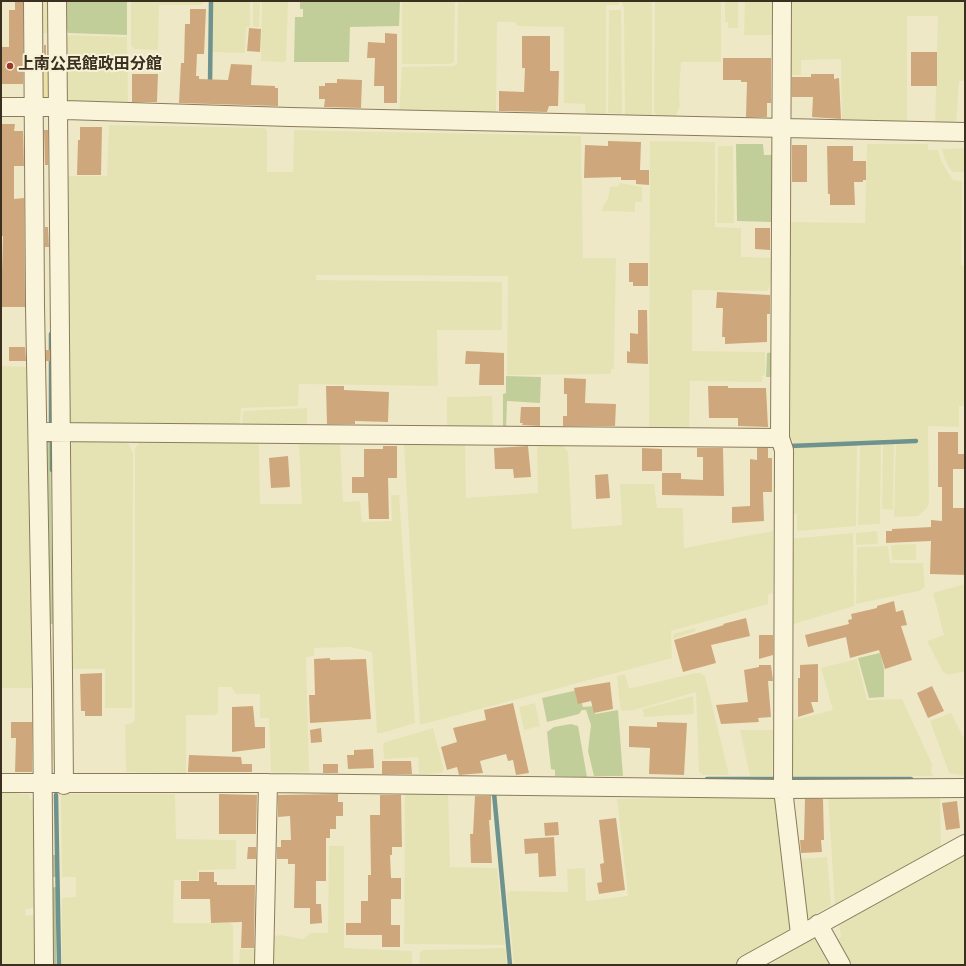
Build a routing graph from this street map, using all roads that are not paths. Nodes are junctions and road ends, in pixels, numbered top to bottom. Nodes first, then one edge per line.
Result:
1 (33, 1) edge
2 (57, 1) edge
3 (782, 1) edge
4 (1, 107) edge
5 (48, 107) junction
6 (782, 132) junction
7 (965, 132) edge
8 (50, 433) junction
9 (780, 438) junction
10 (43, 780) junction
11 (64, 780) junction
12 (1, 783) edge
13 (268, 783) junction
14 (783, 783) junction
15 (965, 788) edge
16 (965, 844) edge
17 (820, 928) junction
18 (800, 934) junction
19 (44, 965) edge
20 (264, 965) edge
21 (746, 965) edge
22 (841, 965) edge

1 - 5 street
2 - 5 street
3 - 6 street
4 - 5 street
5 - 6 street
5 - 8 street
5 - 8 street
6 - 7 street
6 - 9 street
8 - 9 street
8 - 10 street
8 - 11 street
9 - 14 street
10 - 11 street
10 - 12 street
10 - 19 street
11 - 13 street
13 - 14 street
13 - 20 street
14 - 15 street
14 - 18 street
16 - 17 street
17 - 18 street
17 - 22 street
18 - 21 street

